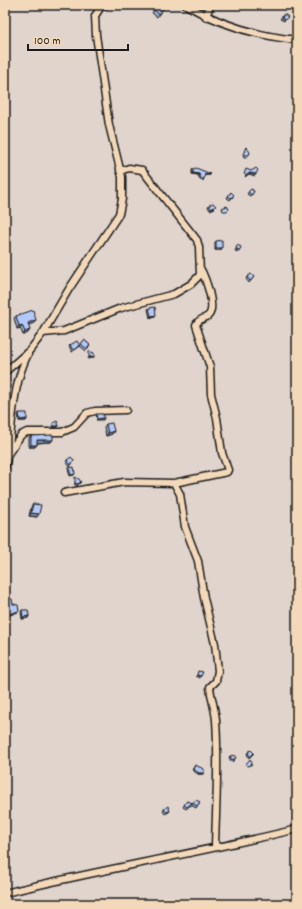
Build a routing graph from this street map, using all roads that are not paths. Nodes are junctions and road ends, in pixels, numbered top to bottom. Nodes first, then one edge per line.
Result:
1 (105, 5) edge
2 (186, 5) edge
3 (210, 5) edge
4 (206, 17) junction
5 (297, 40) edge
6 (120, 171) junction
7 (200, 268) junction
8 (43, 333) junction
9 (30, 350) junction
10 (5, 372) edge
11 (126, 410) dead end
12 (8, 454) junction
13 (5, 468) edge
14 (174, 483) junction
15 (64, 493) dead end
16 (297, 829) edge
17 (215, 847) junction
18 (5, 893) edge

1 - 6 street
2 - 4 street
3 - 4 street
4 - 5 street
6 - 7 street
6 - 8 street
7 - 8 street
7 - 14 street
8 - 9 street
9 - 10 street
9 - 12 street
11 - 12 street
12 - 13 street
14 - 15 street
14 - 17 street
16 - 17 street
17 - 18 street

